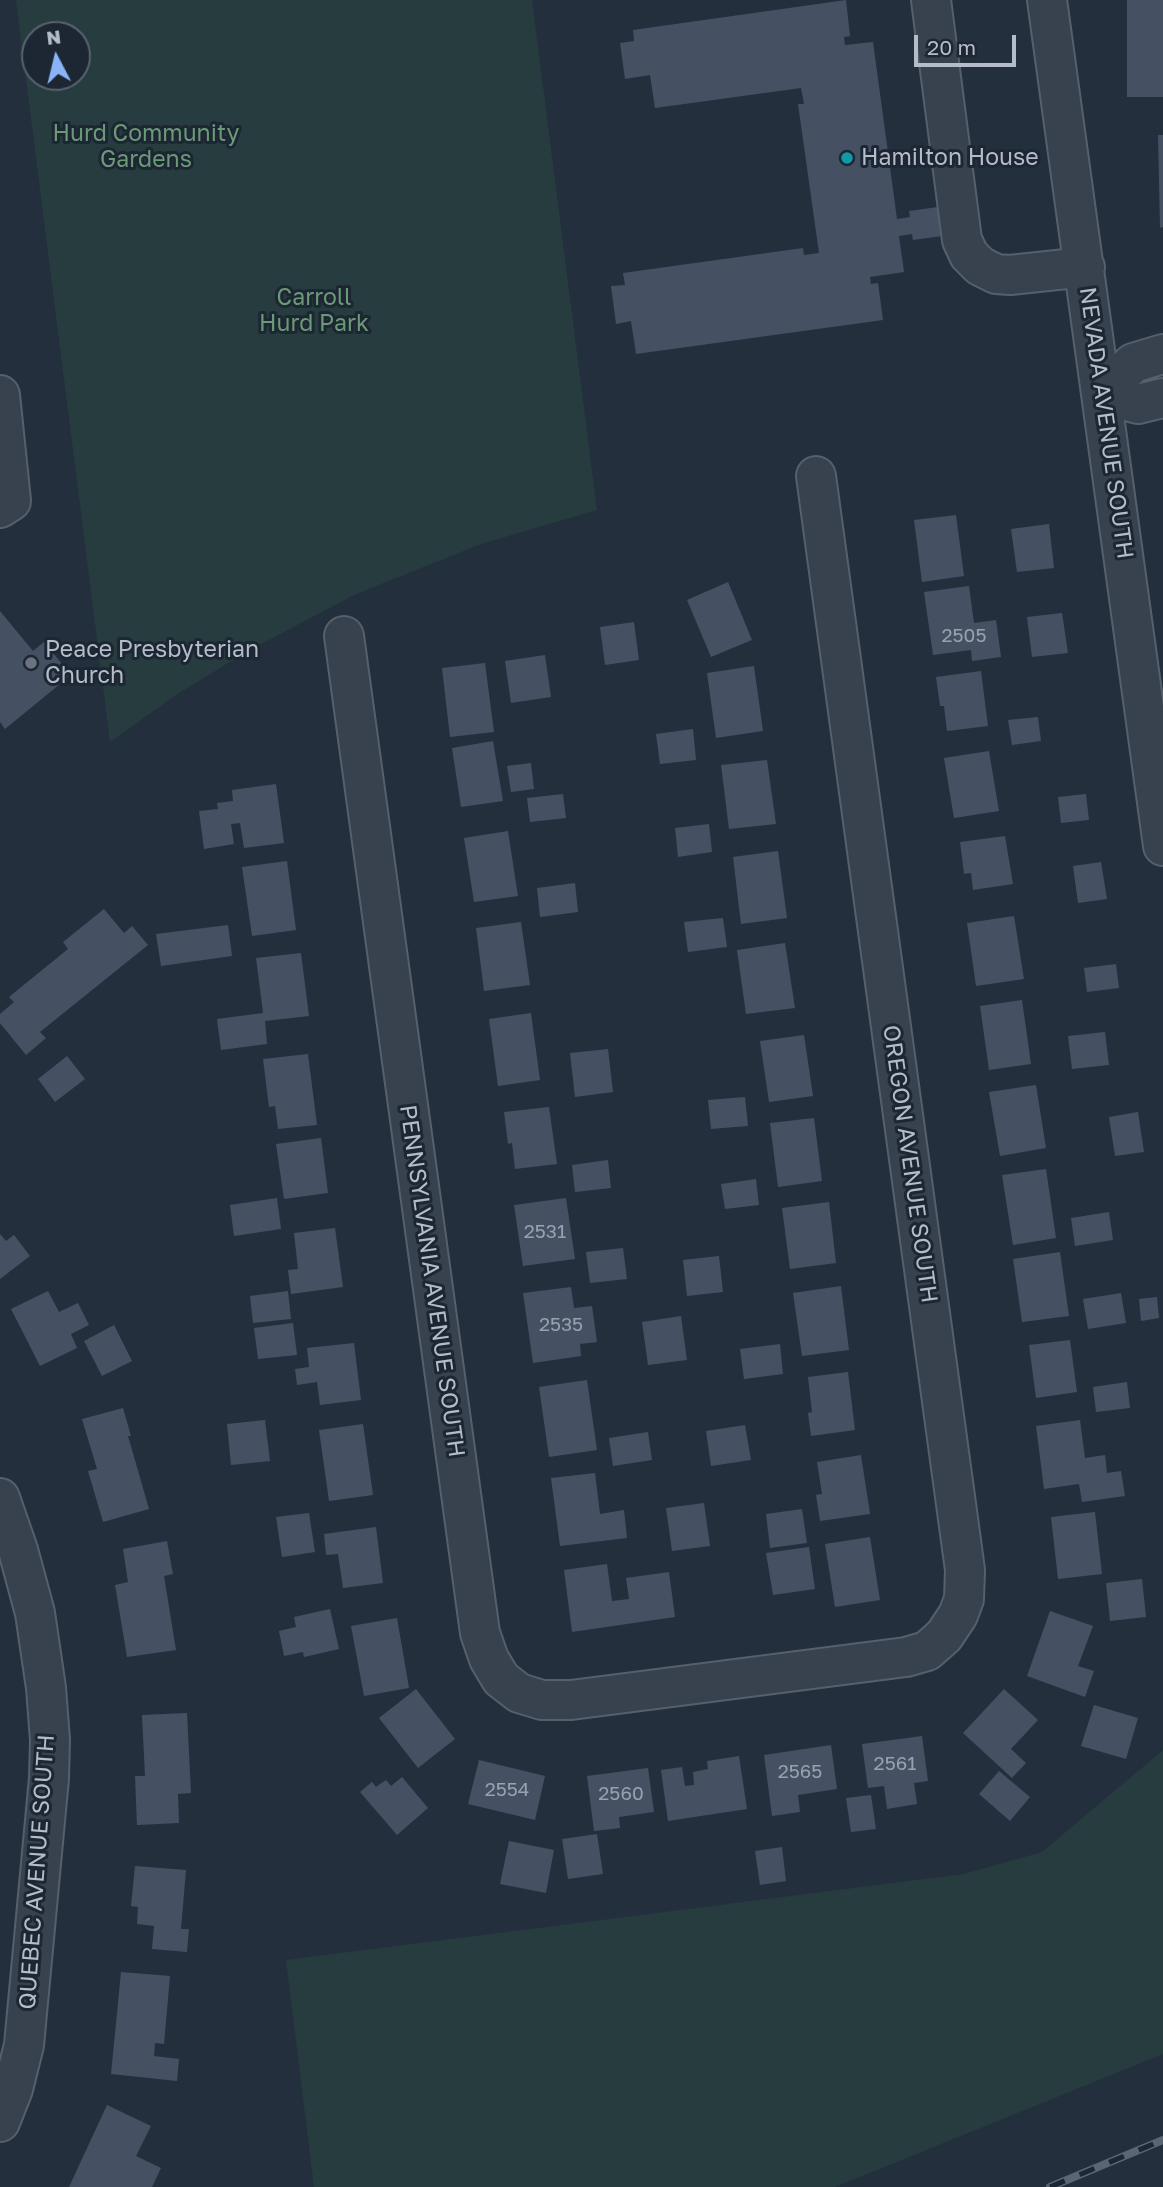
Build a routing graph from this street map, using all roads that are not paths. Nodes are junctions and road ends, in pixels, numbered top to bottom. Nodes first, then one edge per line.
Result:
1 (931, 0) edge
2 (1048, 0) edge
3 (1085, 267) junction
4 (1163, 354) edge
5 (1102, 394) junction
6 (0, 396) edge
7 (1163, 398) edge
8 (816, 476) dead end
9 (0, 508) edge
10 (344, 636) dead end
11 (1160, 804) edge
12 (1163, 846) edge
13 (0, 1498) edge
14 (739, 1678) joint
15 (0, 2122) edge

1 - 3 street
2 - 3 street, NEVADA AVENUE SOUTH
3 - 5 street, NEVADA AVENUE SOUTH
4 - 5 street
5 - 7 street
5 - 11 street, NEVADA AVENUE SOUTH
6 - 9 street
8 - 14 street, OREGON AVENUE SOUTH
10 - 14 street, PENNSYLVANIA AVENUE SOUTH
11 - 12 street, NEVADA AVENUE SOUTH
13 - 15 street, QUEBEC AVENUE SOUTH

